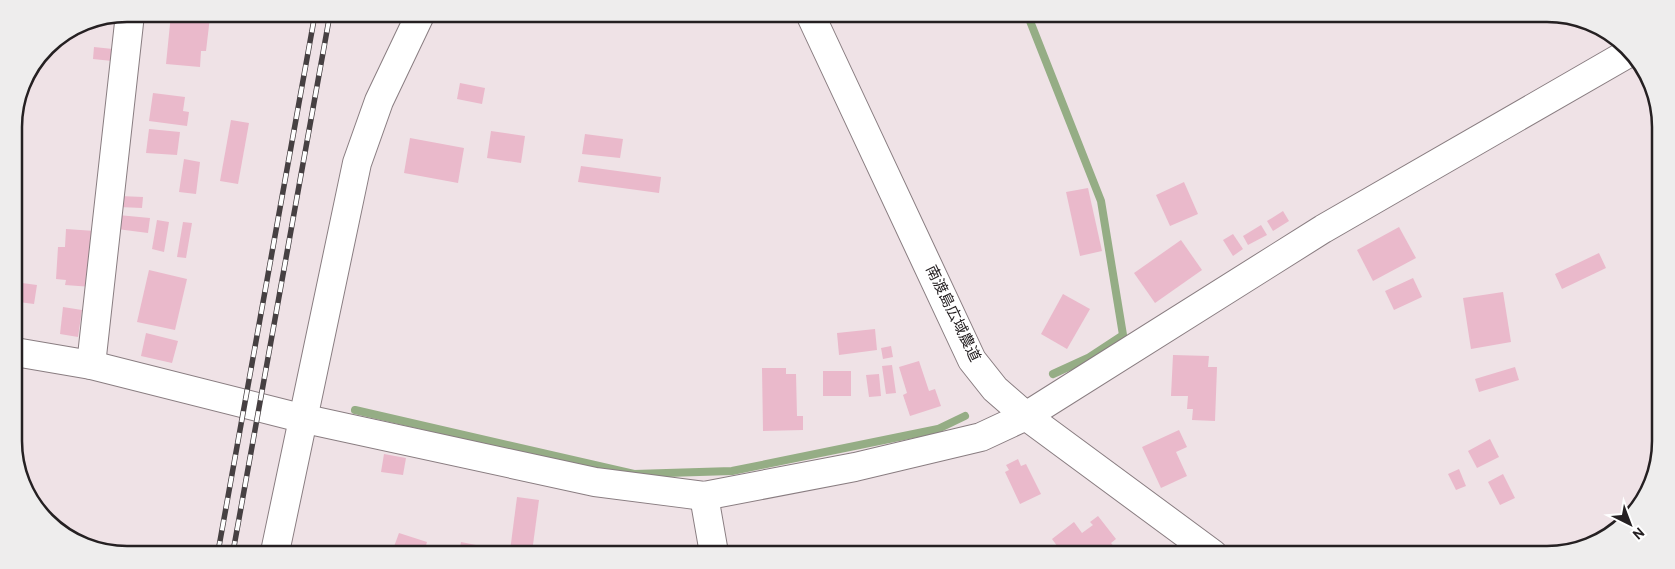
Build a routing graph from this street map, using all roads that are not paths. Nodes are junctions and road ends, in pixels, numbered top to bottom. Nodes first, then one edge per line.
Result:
1 (129, 23) edge
2 (416, 23) edge
3 (814, 23) edge
4 (1625, 56) edge
5 (22, 353) edge
6 (91, 365) junction
7 (1026, 416) junction
8 (301, 418) junction
9 (704, 496) junction
10 (276, 546) edge
11 (713, 546) edge
12 (1202, 546) edge

1 - 6 street
2 - 8 street
3 - 7 street, 南渡島広域農道
4 - 7 street
5 - 6 street
6 - 8 street
7 - 9 street
7 - 12 street, 南渡島広域農道
8 - 9 street
8 - 10 street
9 - 11 street

